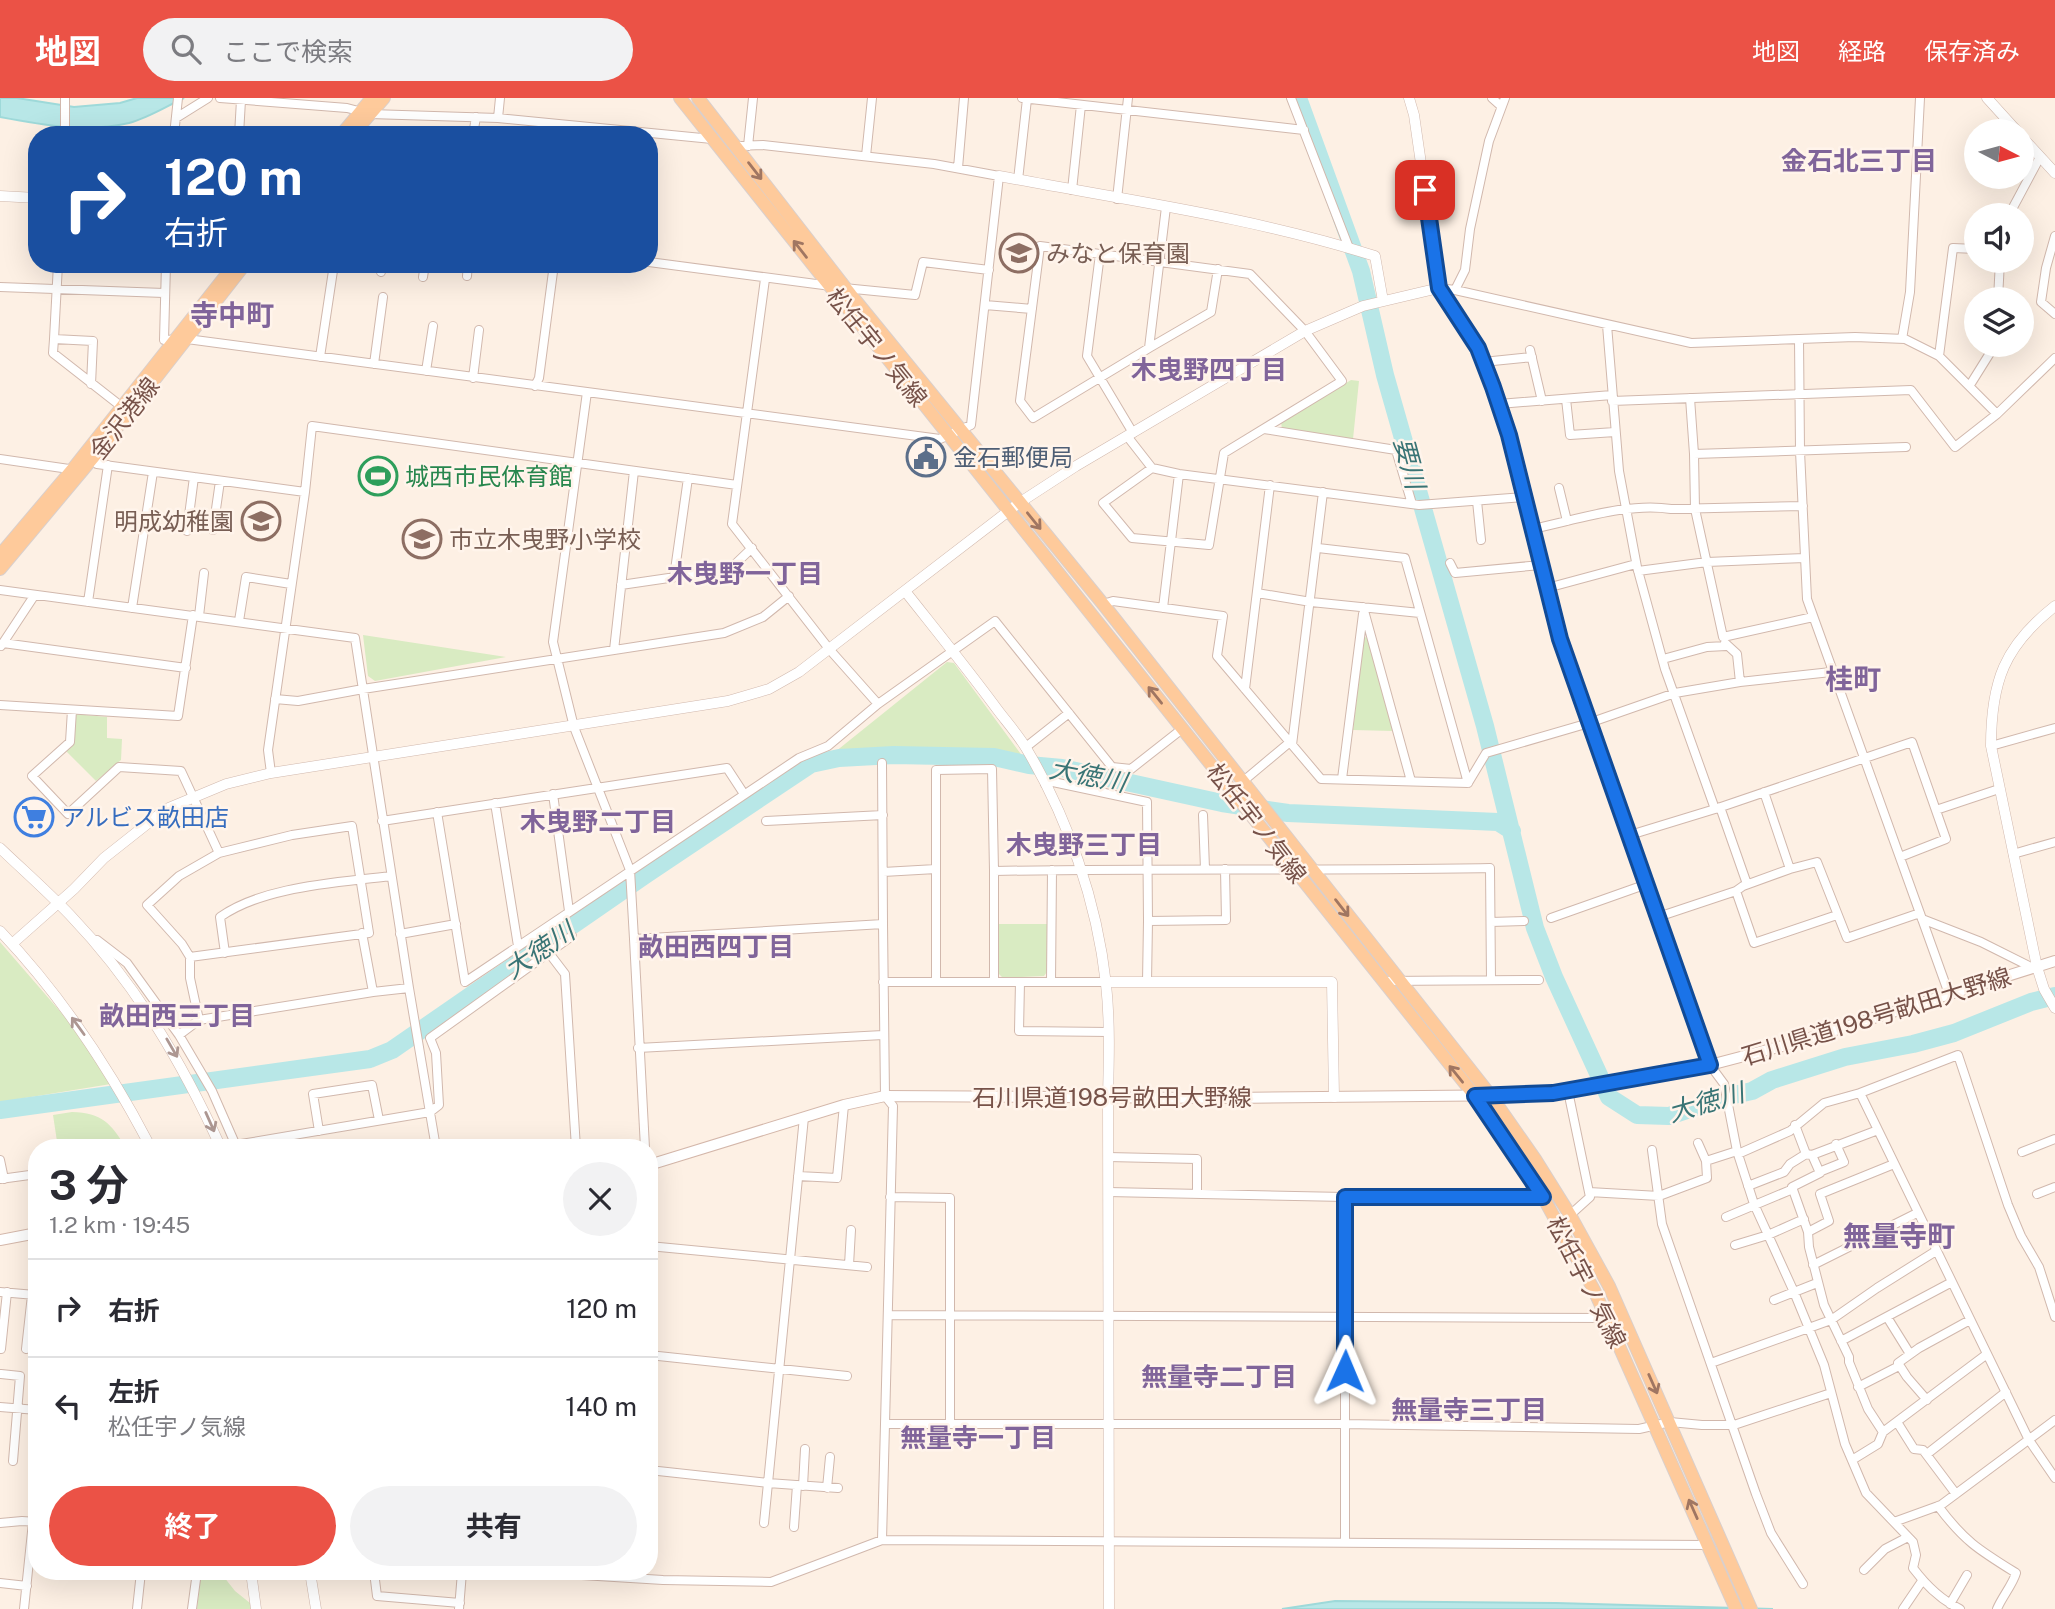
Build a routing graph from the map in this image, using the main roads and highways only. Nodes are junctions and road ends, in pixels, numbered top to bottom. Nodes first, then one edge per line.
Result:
1 (372, 98) edge
2 (384, 98) edge
3 (680, 98) edge
4 (698, 98) edge
5 (365, 113) junction
6 (351, 126) edge
7 (357, 126) edge
8 (229, 273) edge
9 (237, 273) edge
10 (181, 339) junction
11 (94, 449) junction
12 (77, 470) junction
13 (1014, 507) junction
14 (0, 555) edge
15 (0, 569) edge
16 (1237, 786) junction
17 (2045, 966) edge
18 (1475, 1096) junction
19 (1491, 1096) junction
20 (658, 1162) edge
21 (28, 1235) edge
22 (0, 1240) edge
23 (1736, 1609) edge
24 (1751, 1609) edge

1 - 5 main road
2 - 5 main road
13 -> 3 main road, 松任宇ノ気線
4 -> 13 main road, 松任宇ノ気線
5 - 6 main road
5 - 7 main road
8 - 10 main road, 金沢港線
9 - 10 main road, 金沢港線
10 - 11 main road, 金沢港線
10 - 11 main road, 金沢港線
11 - 12 main road, 金沢港線
12 - 14 main road, 金沢港線
12 - 15 main road, 金沢港線
13 -> 16 main road, 松任宇ノ気線
16 -> 13 main road, 松任宇ノ気線
18 -> 16 main road, 松任宇ノ気線
16 -> 19 main road, 松任宇ノ気線
17 - 19 main road, 石川県道198号畝田大野線
18 - 19 main road, 石川県道198号畝田大野線
18 - 20 main road, 石川県道198号畝田大野線
23 -> 18 main road, 松任宇ノ気線
19 -> 24 main road, 松任宇ノ気線
21 - 22 main road

